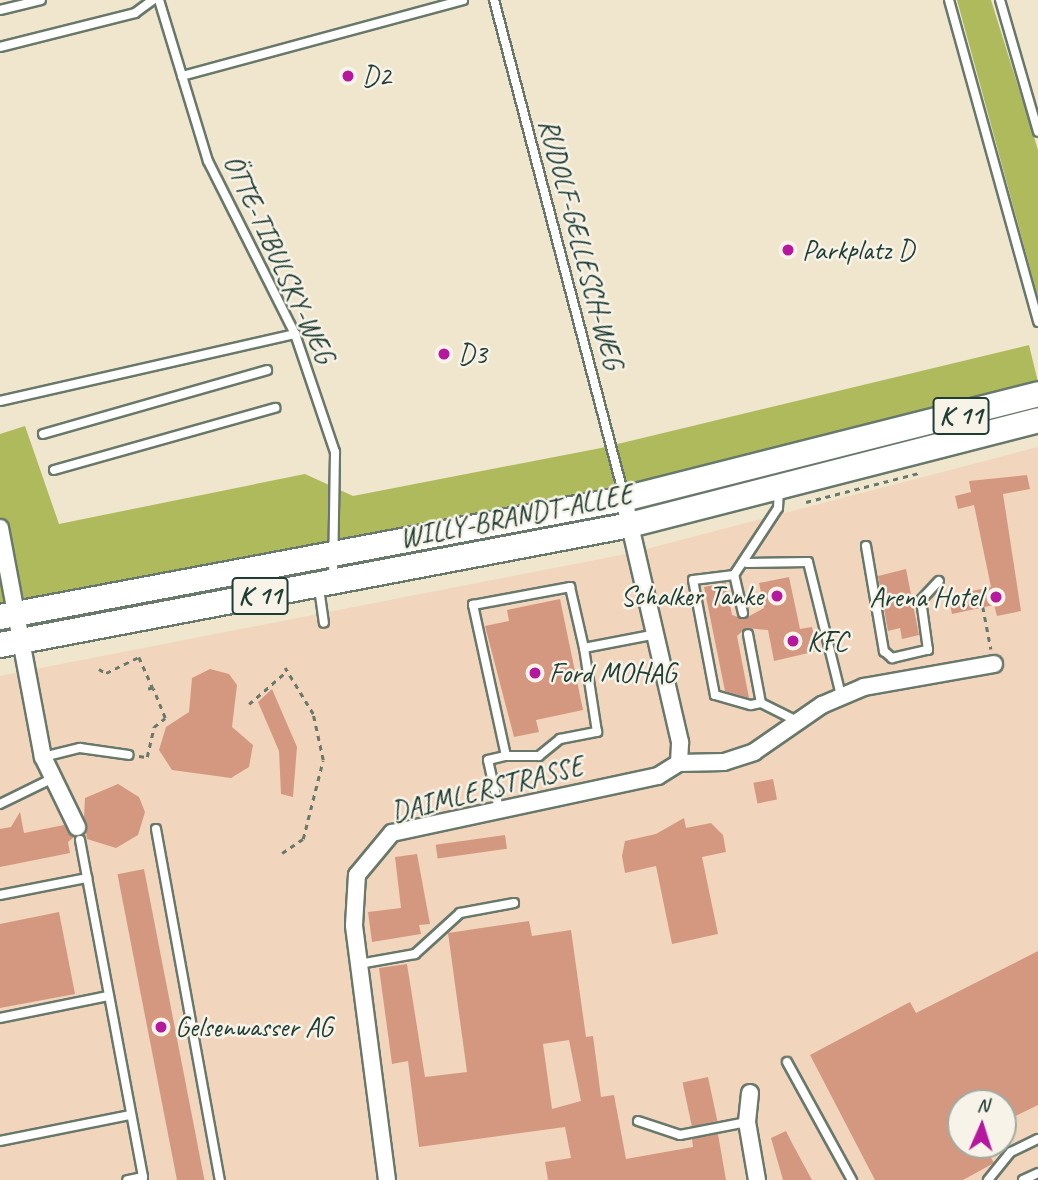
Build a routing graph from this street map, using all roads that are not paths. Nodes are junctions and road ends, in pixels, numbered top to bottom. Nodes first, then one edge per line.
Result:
1 (41, 0) edge
2 (153, 0) edge
3 (159, 0) edge
4 (463, 0) edge
5 (494, 0) edge
6 (949, 0) edge
7 (1000, 0) edge
8 (0, 10) edge
9 (0, 47) edge
10 (182, 76) junction
11 (1038, 132) edge
12 (1038, 323) edge
13 (295, 334) junction
14 (267, 370) dead end
15 (1038, 394) edge
16 (0, 401) edge
17 (275, 408) dead end
18 (1038, 420) edge
19 (43, 434) dead end
20 (54, 470) dead end
21 (779, 490) junction
22 (624, 499) junction
23 (630, 525) junction
24 (0, 528) edge
25 (866, 546) dead end
26 (330, 556) junction
27 (747, 563) junction
28 (734, 575) junction
29 (939, 581) dead end
30 (326, 583) junction
31 (743, 612) dead end
32 (9, 615) edge
33 (324, 624) dead end
34 (657, 634) junction
35 (748, 634) dead end
36 (24, 640) junction
37 (0, 645) edge
38 (584, 648) junction
39 (994, 664) road end
40 (841, 695) junction
41 (761, 703) junction
42 (797, 721) junction
43 (129, 755) road end
44 (506, 756) junction
45 (43, 757) junction
46 (679, 763) junction
47 (49, 780) junction
48 (0, 804) edge
49 (499, 809) junction
50 (156, 829) dead end
51 (78, 833) joint
52 (87, 878) junction
53 (0, 895) edge
54 (514, 903) dead end
55 (359, 964) junction
56 (108, 996) junction
57 (0, 1018) edge
58 (788, 1062) dead end
59 (750, 1093) dead end
60 (130, 1115) junction
61 (638, 1121) dead end
62 (747, 1122) junction
63 (1038, 1139) edge
64 (0, 1141) edge
65 (1038, 1173) edge
66 (144, 1179) edge
67 (127, 1180) edge
68 (220, 1180) edge
69 (387, 1180) edge
70 (757, 1180) edge
71 (852, 1180) edge
72 (988, 1180) edge
73 (1023, 1180) edge

1 - 8 lane
2 - 9 lane
3 - 10 lane, ÖTTE-TIBULSKY-WEG
4 - 10 lane
5 - 22 lane, RUDOLF-GELLESCH-WEG
6 - 12 lane
7 - 11 lane
10 - 13 lane, ÖTTE-TIBULSKY-WEG
13 - 16 lane
13 - 26 lane, ÖTTE-TIBULSKY-WEG
14 - 19 lane
15 - 22 main road, WILLY-BRANDT-ALLEE / K 11
17 - 20 lane
18 - 21 main road, WILLY-BRANDT-ALLEE / K 11
21 - 23 main road, WILLY-BRANDT-ALLEE / K 11
21 - 27 lane
22 - 23 street
22 - 26 main road, WILLY-BRANDT-ALLEE / K 11
23 - 30 main road, WILLY-BRANDT-ALLEE / K 11
23 - 34 street
24 - 32 street
25 - 29 lane
26 - 30 lane, ÖTTE-TIBULSKY-WEG
26 - 32 main road, WILLY-BRANDT-ALLEE / K 11
27 - 28 lane
27 - 40 lane
28 - 31 lane
28 - 41 lane
30 - 33 lane, ÖTTE-TIBULSKY-WEG
30 - 36 main road, WILLY-BRANDT-ALLEE / K 11
32 - 36 street
34 - 38 lane
34 - 46 street
35 - 41 lane
36 - 37 main road, WILLY-BRANDT-ALLEE / K 11
36 - 45 street
38 - 44 lane
38 - 44 lane
39 - 40 street
40 - 42 street
41 - 42 lane
42 - 46 street
43 - 45 lane
44 - 49 lane
45 - 47 street
46 - 49 street, DAIMLERSTRASSE
47 - 48 lane
47 - 51 street
49 - 55 street, DAIMLERSTRASSE
50 - 68 lane
51 - 52 lane
52 - 53 lane
52 - 56 lane
54 - 55 lane
55 - 69 street, DAIMLERSTRASSE
56 - 57 lane
56 - 60 lane
58 - 71 lane
59 - 62 street
60 - 64 lane
60 - 66 lane
61 - 62 lane
62 - 70 street
63 - 72 lane
65 - 73 lane
66 - 67 lane

